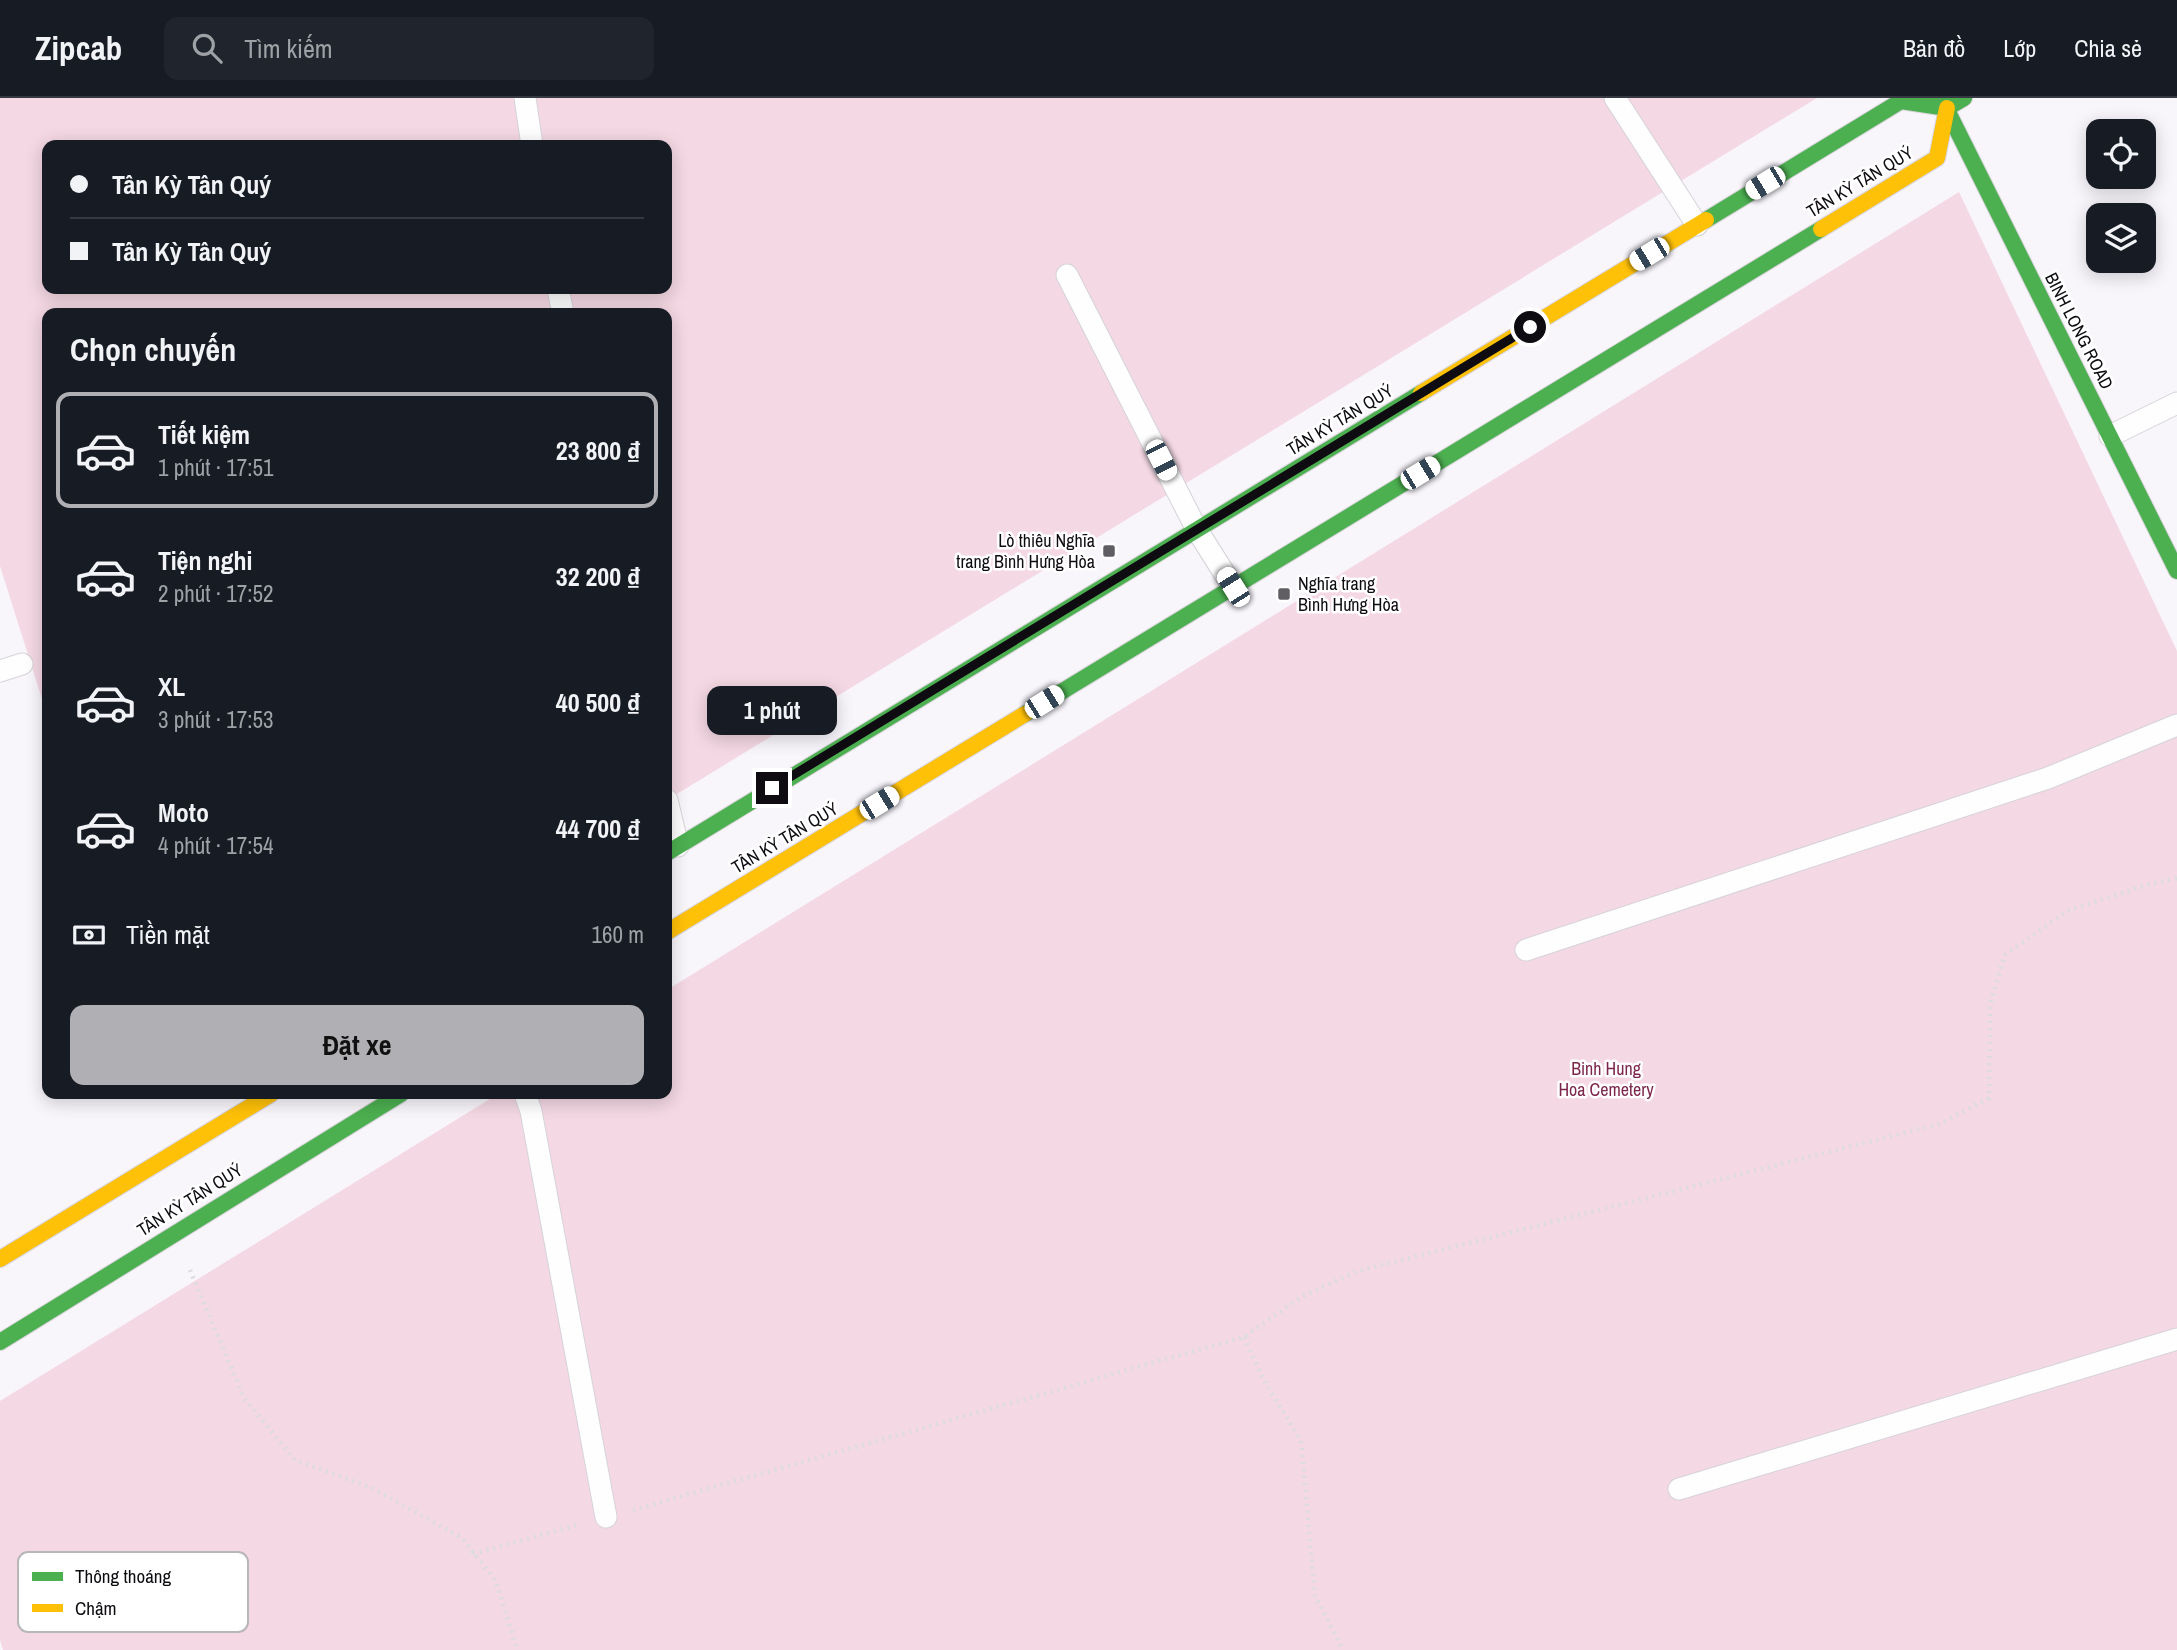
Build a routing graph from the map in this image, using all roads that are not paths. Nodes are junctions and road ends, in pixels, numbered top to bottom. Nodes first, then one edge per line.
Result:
1 (524, 98) edge
2 (1615, 98) edge
3 (1964, 98) edge
4 (1944, 103) edge
5 (531, 140) edge
6 (1697, 225) junction
7 (1067, 275) dead end
8 (2177, 403) edge
9 (2110, 436) junction
10 (1197, 530) junction
11 (2177, 570) edge
12 (1233, 587) junction
13 (22, 664) dead end
14 (0, 671) edge
15 (2177, 724) edge
16 (672, 849) edge
17 (672, 929) edge
18 (1526, 950) dead end
19 (263, 1099) edge
20 (393, 1099) edge
21 (526, 1099) edge
22 (0, 1259) edge
23 (2177, 1339) edge
24 (0, 1342) edge
25 (1679, 1489) dead end
26 (606, 1517) road end

1 - 5 lane
2 - 6 lane
3 - 4 main road
4 - 6 main road, TÂN KỲ TÂN QUÝ
4 - 9 main road, BINH LONG ROAD
4 - 12 main road, TÂN KỲ TÂN QUÝ
6 - 10 main road, TÂN KỲ TÂN QUÝ
7 - 10 lane
8 - 9 lane
9 - 11 main road, BINH LONG ROAD
10 - 12 lane
10 - 16 main road, TÂN KỲ TÂN QUÝ
12 - 17 main road, TÂN KỲ TÂN QUÝ
13 - 14 lane
15 - 18 lane
19 - 22 main road
20 - 24 main road, TÂN KỲ TÂN QUÝ
21 - 26 lane
23 - 25 lane

